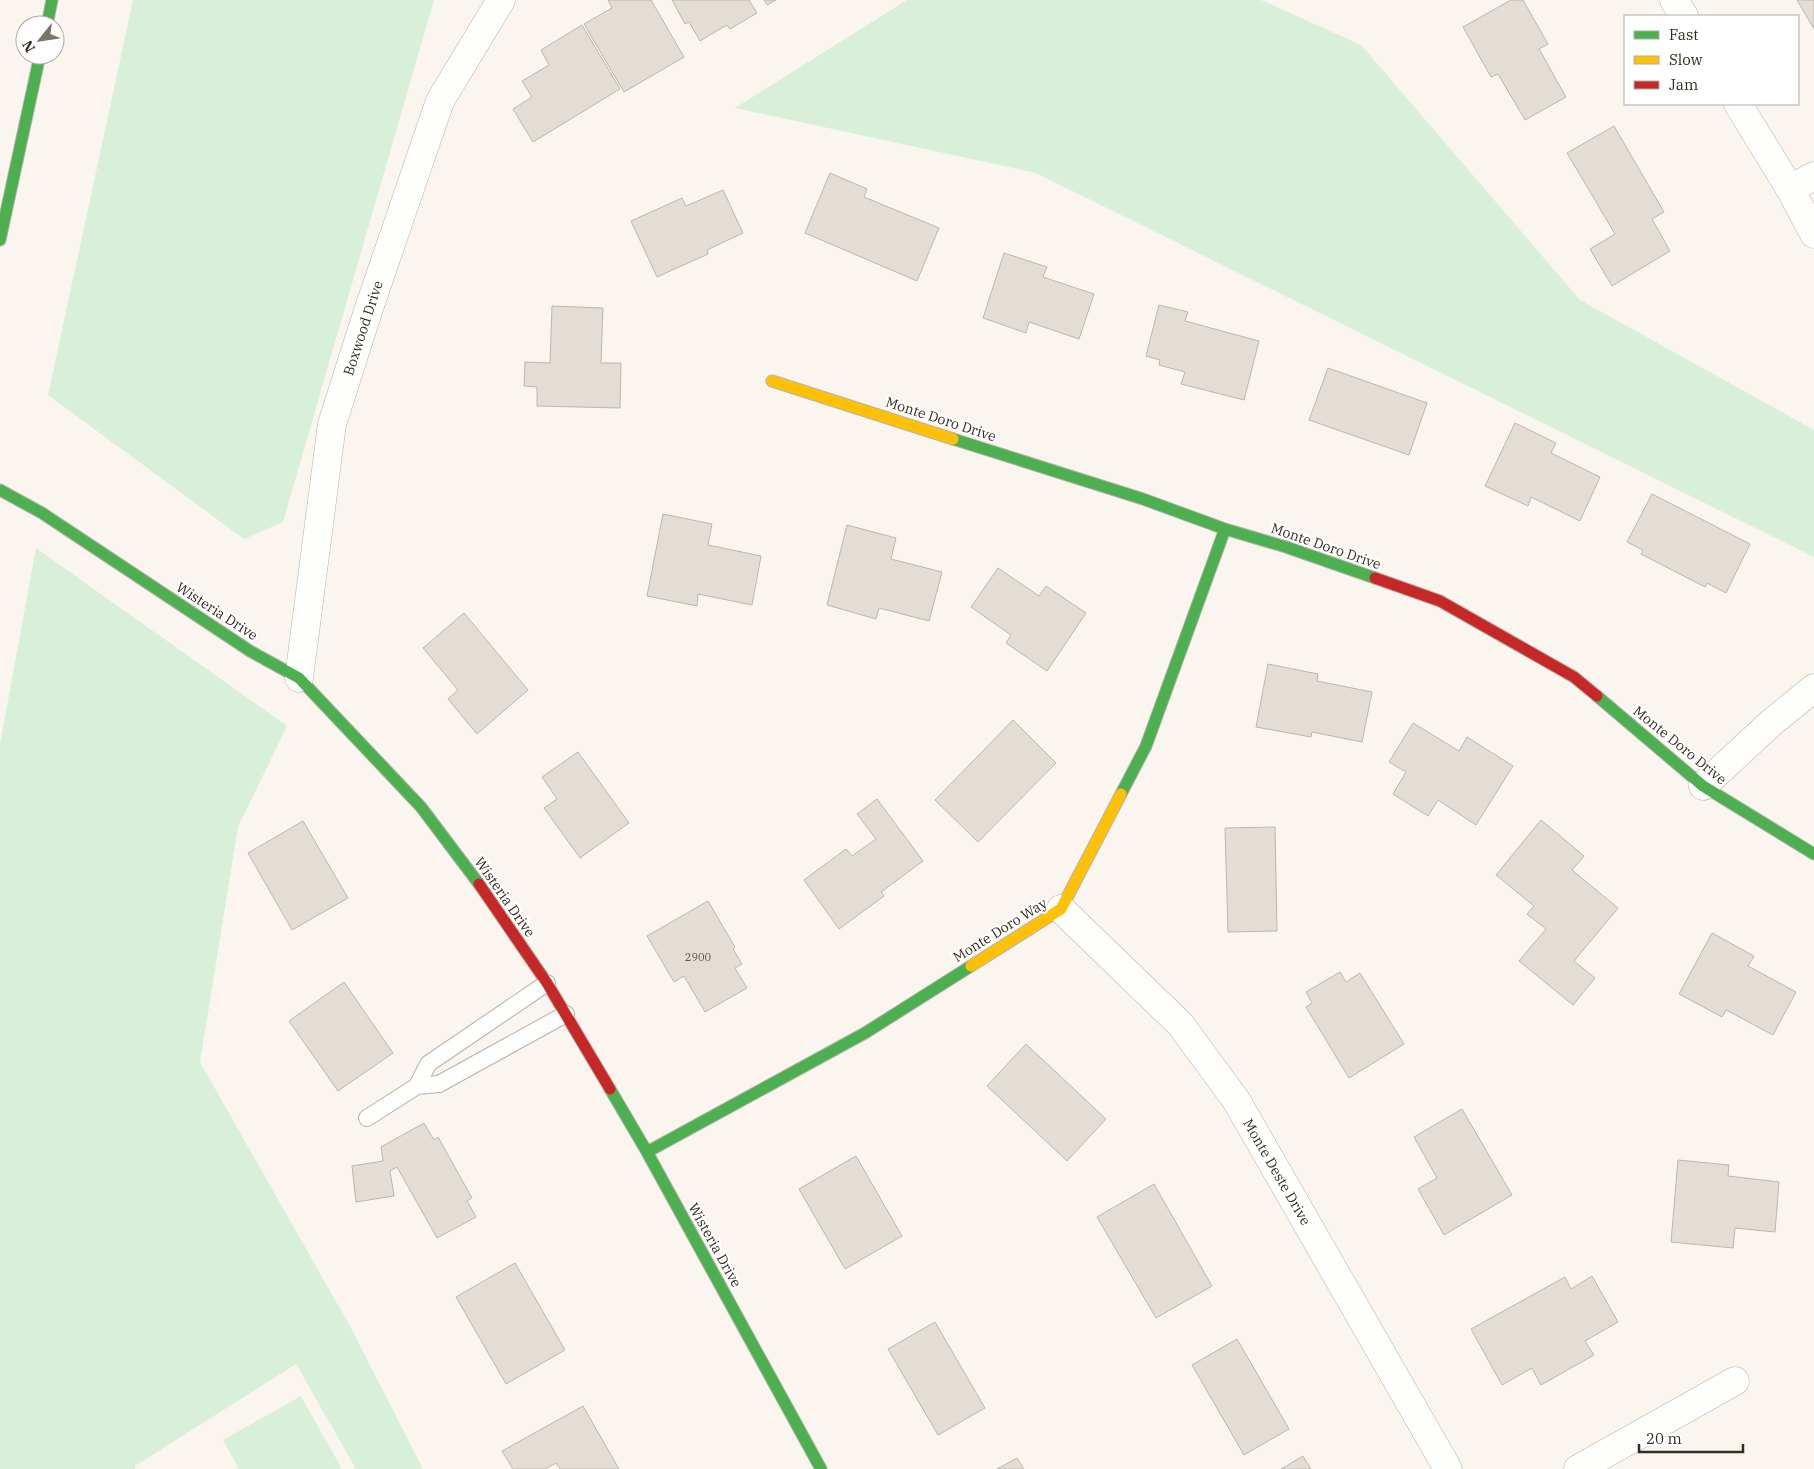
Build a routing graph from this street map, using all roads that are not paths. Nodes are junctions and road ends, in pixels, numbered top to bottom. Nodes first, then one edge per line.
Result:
1 (52, 0) edge
2 (501, 0) edge
3 (1674, 0) edge
4 (49, 15) edge
5 (1683, 15) edge
6 (38, 65) edge
7 (1739, 105) edge
8 (1814, 176) edge
9 (1790, 189) junction
10 (1814, 234) edge
11 (0, 240) edge
12 (772, 380) dead end
13 (0, 490) edge
14 (1225, 529) junction
15 (299, 678) junction
16 (1814, 688) edge
17 (1703, 786) junction
18 (1814, 854) edge
19 (1062, 909) junction
20 (548, 983) junction
21 (566, 1014) junction
22 (417, 1086) junction
23 (367, 1118) dead end
24 (647, 1152) junction
25 (1735, 1381) dead end
26 (821, 1469) edge
27 (1448, 1469) edge
28 (1578, 1469) edge

1 - 4 main road
2 - 15 street, Boxwood Drive
3 - 5 street
6 - 11 main road
7 - 9 street
8 - 9 street
9 - 10 street
12 - 14 main road, Monte Doro Drive
13 - 15 main road, Wisteria Drive
14 - 17 main road, Monte Doro Drive
14 - 19 main road, Monte Doro Way
15 - 20 main road, Wisteria Drive
16 - 17 street
17 - 18 main road, Monte Doro Drive
19 - 24 main road, Monte Doro Way
19 - 27 street, Monte Deste Drive
20 - 21 main road, Wisteria Drive
20 - 22 lane
21 - 22 lane
21 - 24 main road, Wisteria Drive
22 - 23 lane
24 - 26 main road, Wisteria Drive
25 - 28 street

